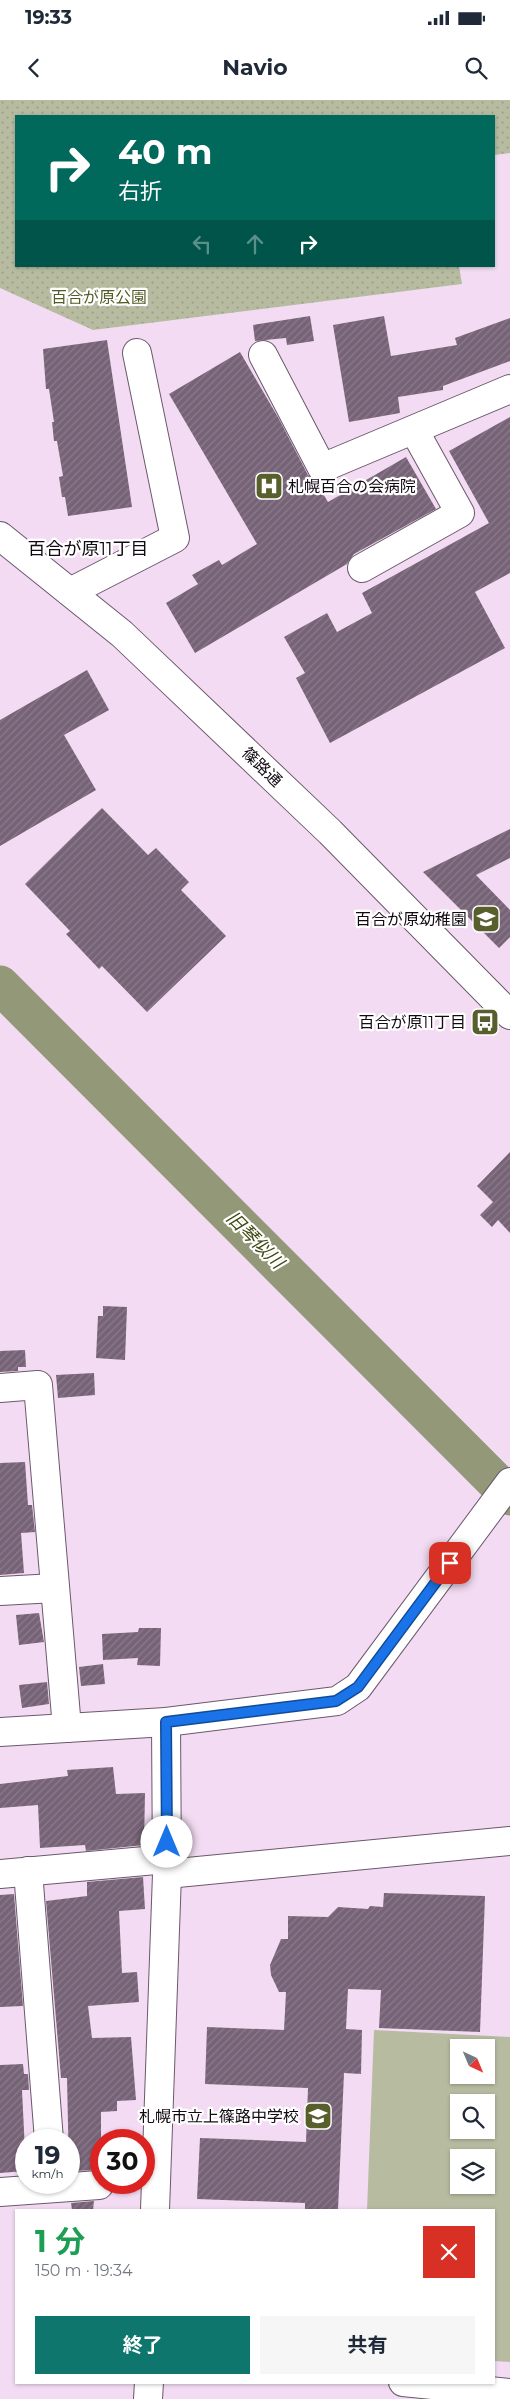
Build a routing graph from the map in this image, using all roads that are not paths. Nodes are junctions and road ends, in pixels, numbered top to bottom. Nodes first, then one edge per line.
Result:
1 (137, 353) dead end
2 (263, 355) dead end
3 (510, 389) edge
4 (414, 430) junction
5 (0, 536) edge
6 (362, 568) dead end
7 (70, 592) junction
8 (510, 1015) edge
9 (0, 1388) edge
10 (510, 1482) edge
11 (55, 1588) junction
12 (0, 1591) edge
13 (166, 1722) junction
14 (67, 1728) junction
15 (0, 1732) edge
16 (510, 1841) edge
17 (167, 1866) junction
18 (28, 1871) junction
19 (0, 1874) edge
20 (48, 2129) edge
21 (0, 2192) edge
22 (15, 2193) edge
23 (155, 2209) edge
24 (149, 2384) edge
25 (421, 2384) edge
26 (510, 2394) edge
27 (148, 2399) edge

1 - 7 street
2 - 4 street
3 - 4 street
4 - 6 street
5 - 7 street, 篠路通
7 - 8 street, 篠路通
9 - 11 street
10 - 13 street
11 - 12 street
11 - 14 street
13 - 14 street
13 - 17 street
14 - 15 street
16 - 17 street
17 - 18 street
17 - 23 street
18 - 19 street
18 - 20 street
21 - 22 street
24 - 27 street
25 - 26 street

